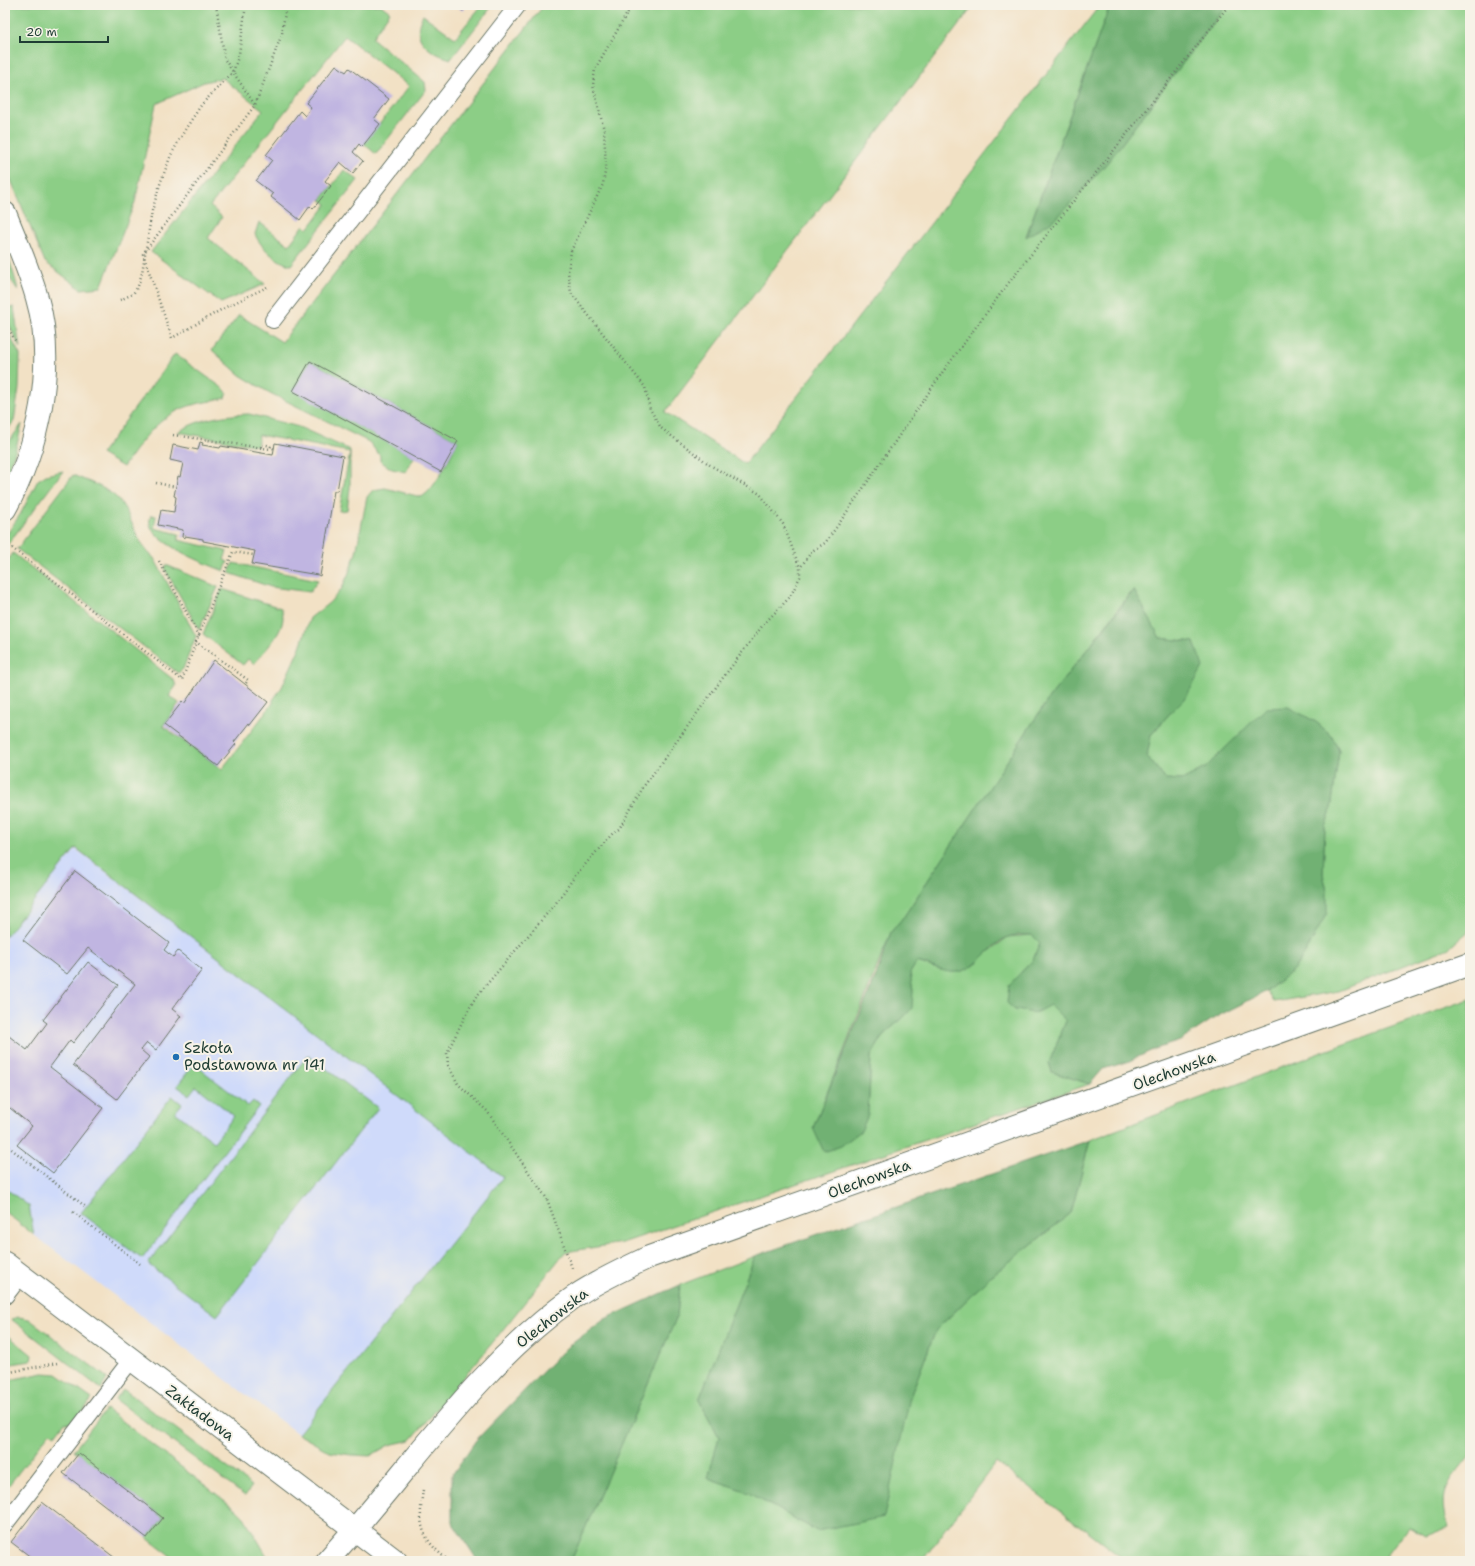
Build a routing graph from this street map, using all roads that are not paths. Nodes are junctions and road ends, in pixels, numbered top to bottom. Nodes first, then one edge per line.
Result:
1 (518, 5) edge
2 (5, 213) edge
3 (273, 320) dead end
4 (5, 509) edge
5 (1470, 964) edge
6 (13, 1269) edge
7 (5, 1296) edge
8 (131, 1360) junction
9 (5, 1524) edge
10 (355, 1529) junction
11 (327, 1561) edge
12 (396, 1561) edge

1 - 3 lane
2 - 4 street
5 - 10 street, Olechowska
6 - 7 lane
6 - 8 street, Zakładowa
8 - 9 lane
8 - 10 street, Zakładowa
10 - 11 street, Olechowska
10 - 12 street, Zakładowa

